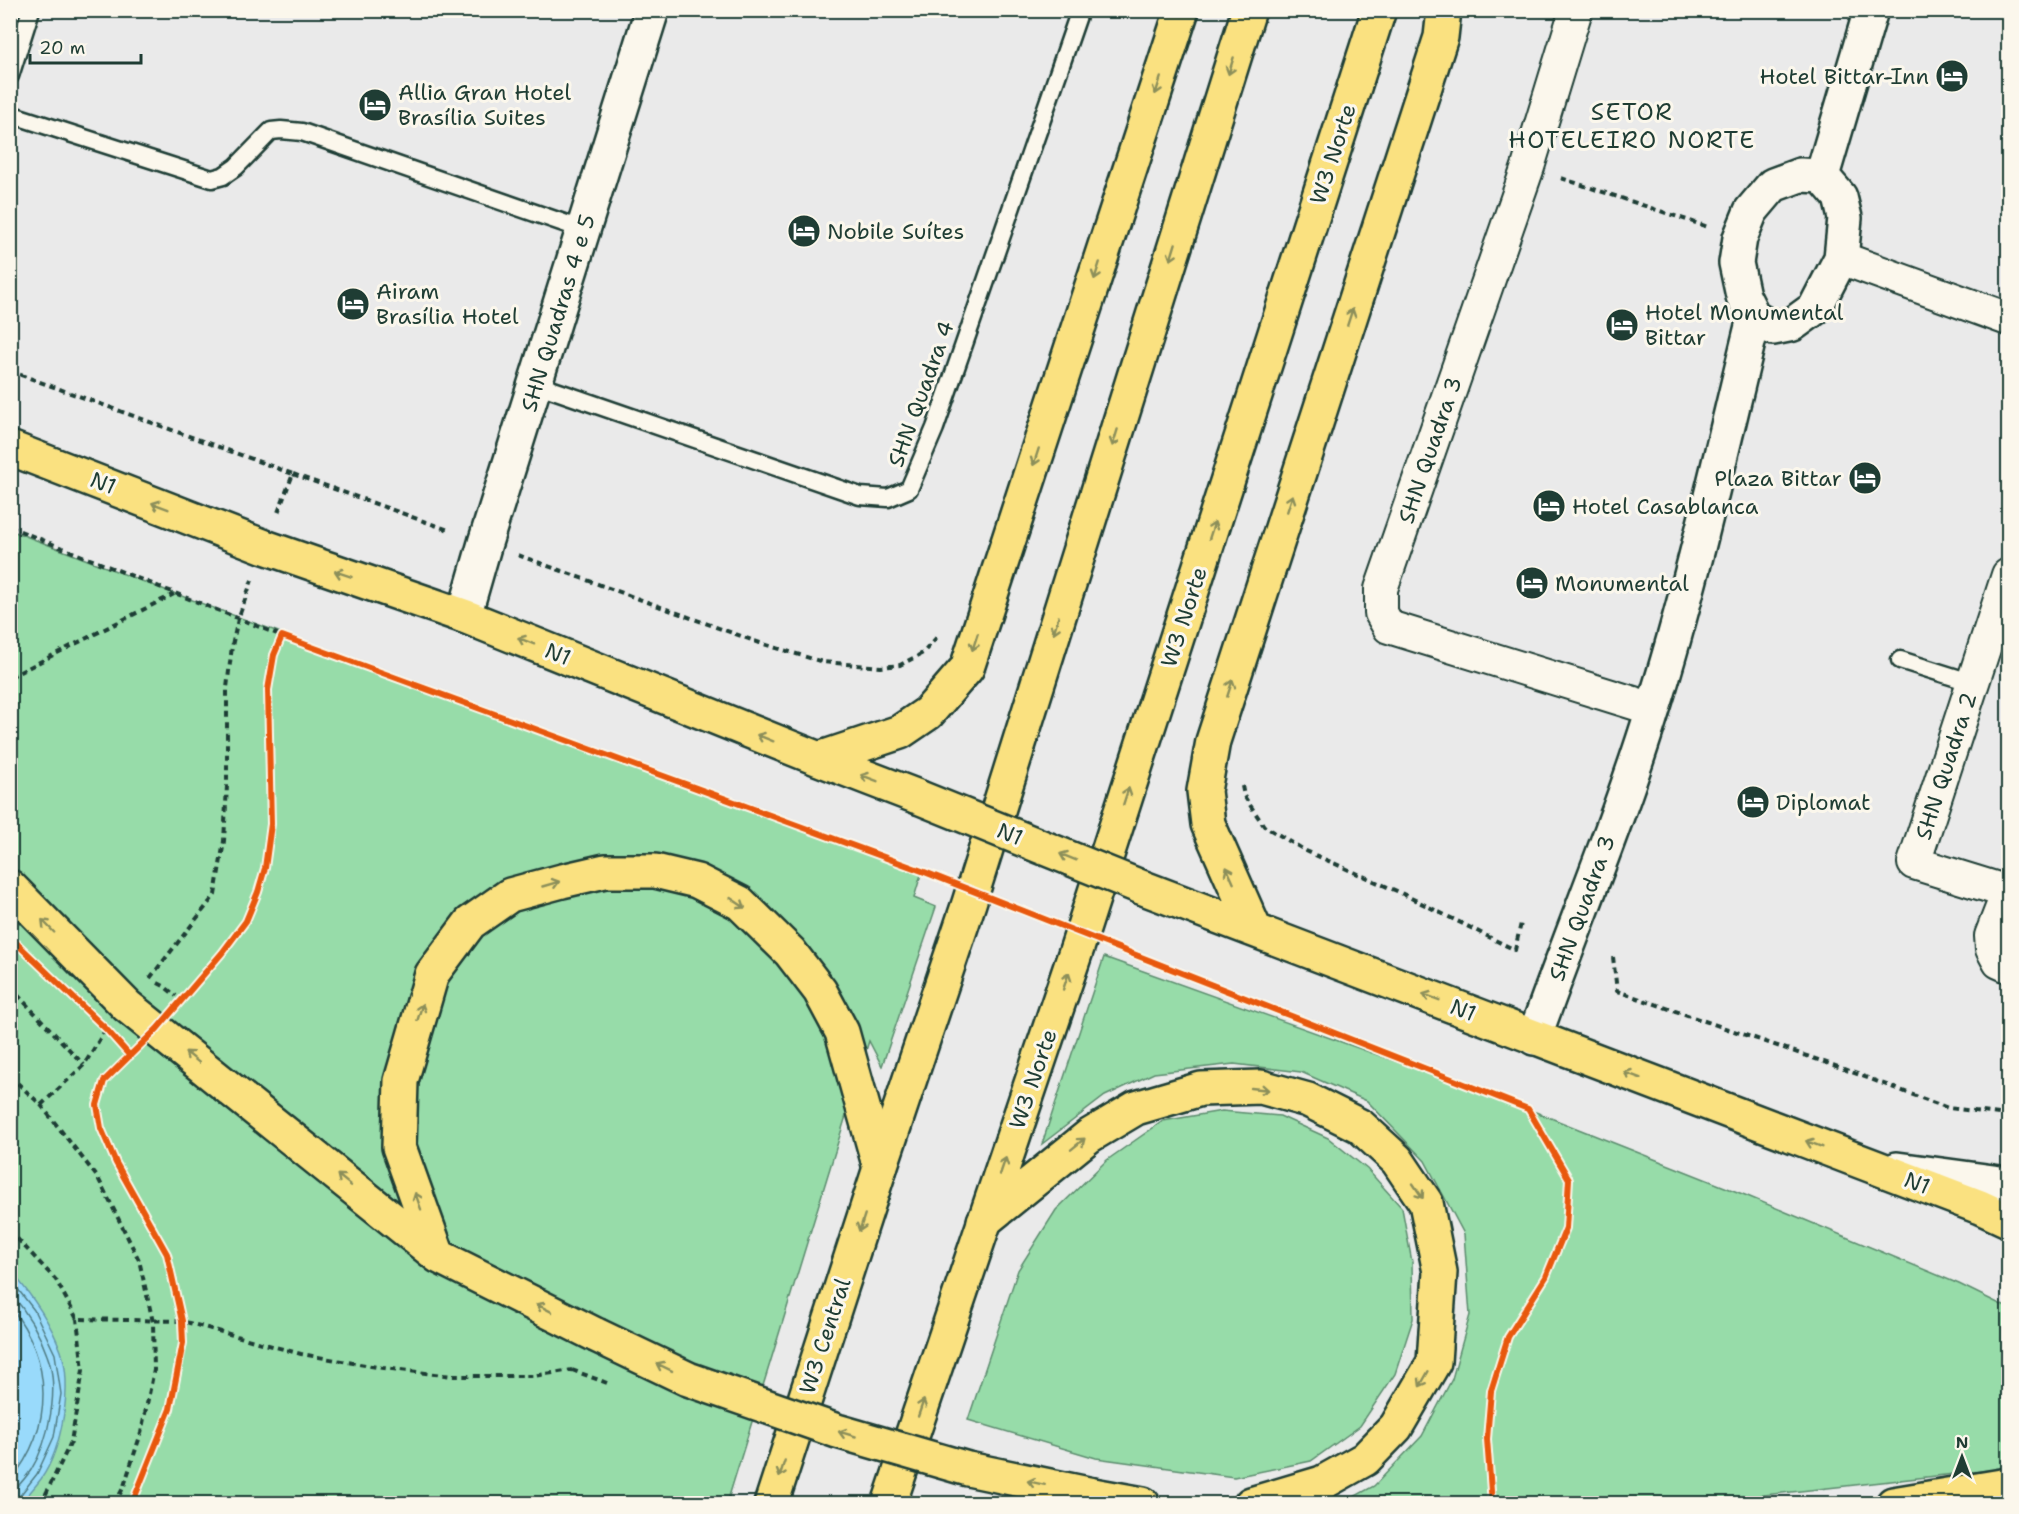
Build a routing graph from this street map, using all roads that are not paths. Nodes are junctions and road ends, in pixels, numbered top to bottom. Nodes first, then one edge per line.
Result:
1 (31, 10) edge
2 (652, 10) edge
3 (1080, 10) edge
4 (1182, 10) edge
5 (1249, 10) edge
6 (1379, 10) edge
7 (1444, 10) edge
8 (1576, 10) edge
9 (1871, 10) edge
10 (10, 76) edge
11 (10, 114) edge
12 (1822, 176) junction
13 (584, 230) junction
14 (1841, 258) junction
15 (1754, 318) junction
16 (2008, 319) edge
17 (536, 384) junction
18 (10, 448) edge
19 (2008, 575) edge
20 (464, 616) junction
21 (1900, 660) dead end
22 (1973, 683) junction
23 (1653, 709) junction
24 (819, 759) junction
25 (10, 887) edge
26 (2008, 892) edge
27 (1254, 928) junction
28 (2008, 966) edge
29 (1534, 1038) junction
30 (1869, 1165) junction
31 (880, 1168) junction
32 (2008, 1184) edge
33 (2008, 1220) edge
34 (984, 1221) junction
35 (438, 1256) junction
36 (2008, 1485) edge
37 (771, 1503) edge
38 (889, 1503) edge
39 (1143, 1503) edge
40 (1251, 1503) edge
41 (1893, 1503) edge

1 - 10 lane
2 - 13 street, SHN Quadras 4 e 5
3 - 17 lane, SHN Quadra 4
4 -> 24 main road
5 -> 31 main road
34 -> 6 main road, W3 Norte
27 -> 7 main road
8 - 23 street, SHN Quadra 3
9 - 12 street
11 - 13 lane
12 - 14 street
12 - 15 street
13 - 17 street, SHN Quadras 4 e 5
14 - 15 street
14 - 16 street
15 - 23 street, SHN Quadra 3
17 - 20 street, SHN Quadras 4 e 5
20 -> 18 main road, N1
19 - 22 street, SHN Quadra 2
24 -> 20 main road, N1
21 - 22 lane
22 - 26 street, SHN Quadra 2
23 - 29 street, SHN Quadra 3
27 -> 24 main road, N1, bridge
35 -> 25 main road
26 - 28 street, SHN Quadra 2
29 -> 27 main road, N1
30 -> 29 main road, N1
30 - 32 street
30 - 33 main road, N1
35 -> 31 main road
31 -> 37 main road, W3 Central
38 -> 34 main road
34 -> 40 main road
39 -> 35 main road, bridge
36 - 41 main road

